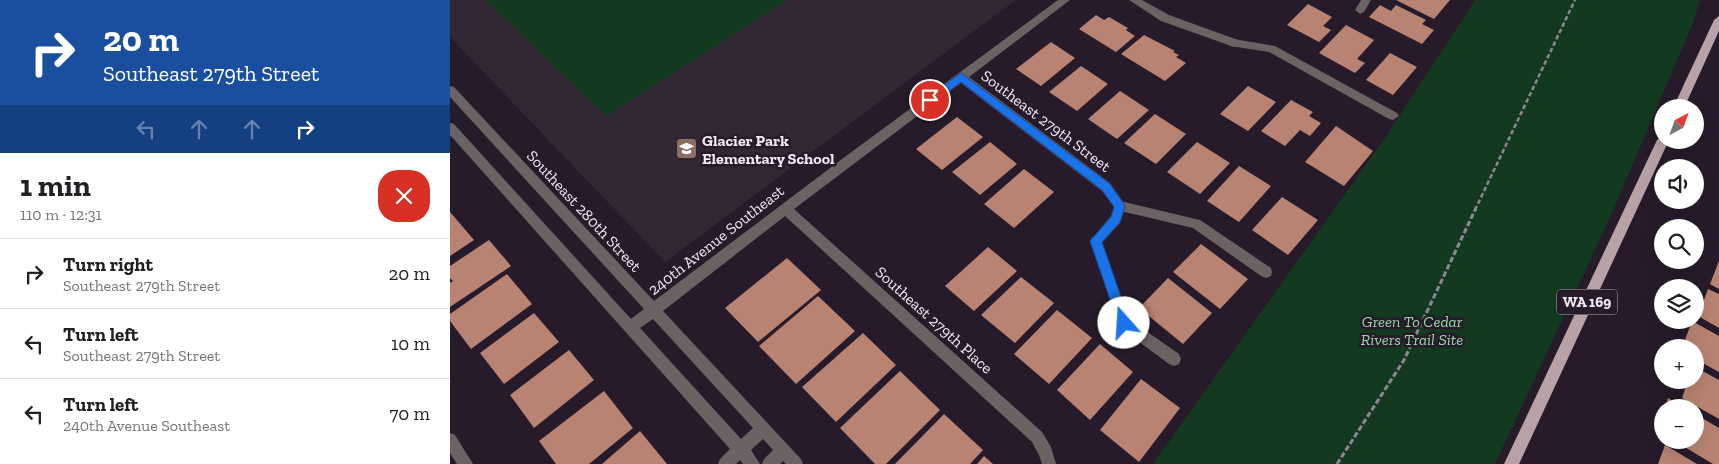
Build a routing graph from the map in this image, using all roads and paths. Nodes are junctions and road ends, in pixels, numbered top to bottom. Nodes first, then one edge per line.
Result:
1 (1065, 0) edge
2 (1134, 0) edge
3 (1366, 0) edge
4 (1575, 0) edge
5 (1360, 10) dead end
6 (1719, 20) edge
7 (961, 77) junction
8 (450, 90) edge
9 (1682, 99) edge
10 (1393, 116) dead end
11 (450, 127) edge
12 (1659, 149) edge
13 (1120, 206) junction
14 (785, 209) junction
15 (1266, 272) dead end
16 (652, 311) junction
17 (630, 328) junction
18 (1174, 359) dead end
19 (763, 429) junction
20 (450, 440) edge
21 (740, 450) junction
22 (784, 451) junction
23 (460, 462) edge
24 (725, 464) edge
25 (753, 464) edge
26 (769, 464) edge
27 (796, 464) edge
28 (1049, 464) edge
29 (1337, 464) edge
30 (1511, 464) edge

1 - 7 street, 240th Avenue Southeast
2 - 10 street
3 - 5 street
4 - 29 path
6 - 9 main road
7 - 13 street, Southeast 279th Street
7 - 14 street, 240th Avenue Southeast
8 - 16 street, Southeast 280th Street
11 - 17 street
12 - 30 main road, WA 169
13 - 15 street
13 - 18 street
14 - 16 street, 240th Avenue Southeast
14 - 28 street, Southeast 279th Place
16 - 17 street, 240th Avenue Southeast
16 - 19 street, Southeast 280th Street
17 - 21 street
19 - 21 street
19 - 22 street, Southeast 280th Street
20 - 23 street
21 - 24 street
21 - 25 street
22 - 26 street
22 - 27 street, Southeast 280th Street

